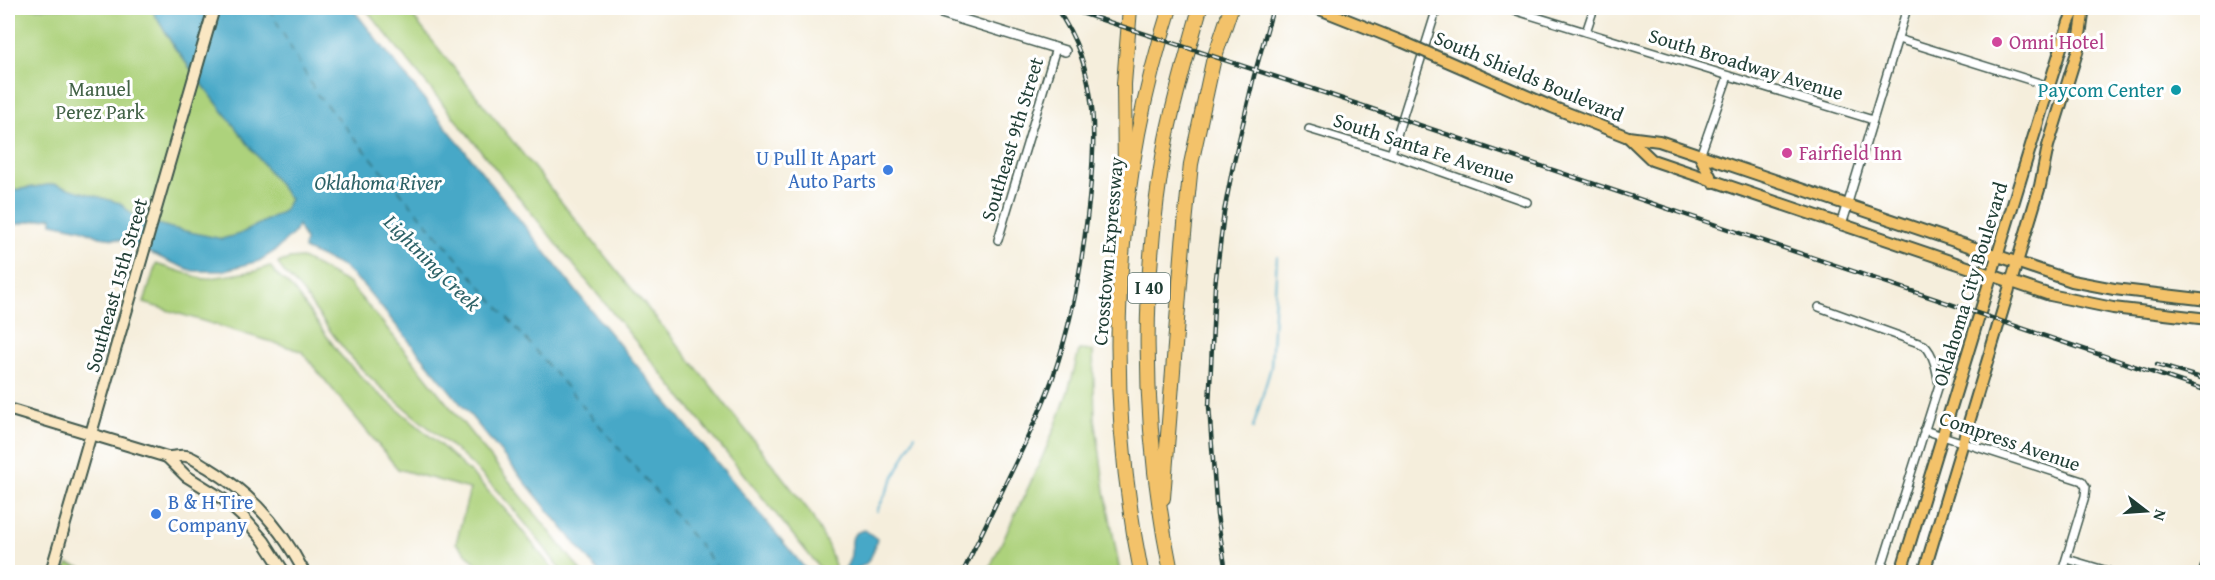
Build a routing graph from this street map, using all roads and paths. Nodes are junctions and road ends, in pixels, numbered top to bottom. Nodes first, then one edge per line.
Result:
1 (214, 8) edge
2 (925, 8) edge
3 (1130, 8) edge
4 (1170, 8) edge
5 (1200, 8) edge
6 (1231, 8) edge
7 (1317, 8) edge
8 (1437, 8) edge
9 (1507, 8) edge
10 (1594, 8) edge
11 (1907, 8) edge
12 (2076, 8) edge
13 (2084, 8) edge
14 (1586, 32) junction
15 (1898, 39) junction
16 (1060, 49) joint
17 (1728, 76) junction
18 (2049, 86) junction
19 (1873, 120) junction
20 (1309, 129) dead end
21 (1628, 137) junction
22 (1391, 154) junction
23 (1700, 156) junction
24 (1713, 182) junction
25 (1527, 202) dead end
26 (1847, 206) junction
27 (1126, 221) junction
28 (1841, 225) junction
29 (998, 240) dead end
30 (1997, 257) junction
31 (2017, 263) junction
32 (1992, 275) junction
33 (2012, 281) junction
34 (2208, 300) edge
35 (1819, 307) dead end
36 (2208, 320) edge
37 (8, 409) edge
38 (1924, 430) junction
39 (91, 434) junction
40 (1943, 436) junction
41 (1963, 442) junction
42 (167, 457) junction
43 (1161, 524) junction
44 (2067, 559) junction
45 (2208, 563) edge
46 (51, 573) edge
47 (284, 573) edge
48 (304, 573) edge
49 (1141, 573) edge
50 (1171, 573) edge
51 (1880, 573) edge
52 (1901, 573) edge
53 (1924, 573) edge
54 (2062, 573) edge
55 (2111, 573) edge
56 (2205, 573) edge

1 - 39 main road, Southeast 15th Street
2 - 16 street
3 - 27 highway
4 - 27 highway, Crosstown Expressway / I 40
5 - 43 highway, I 40
6 - 43 highway
7 - 21 main road, South Shields Boulevard, bridge
8 - 22 street
9 - 14 street, South Broadway Avenue
10 - 14 street
11 - 15 street
12 - 18 main road, Oklahoma City Boulevard
13 - 31 main road, Oklahoma City Boulevard
14 - 17 street, South Broadway Avenue
15 - 18 street
15 - 19 street
16 - 29 street, Southeast 9th Street
17 - 19 street, South Broadway Avenue
17 - 23 street
18 - 30 main road, Oklahoma City Boulevard
19 - 26 street
20 - 22 street, South Santa Fe Avenue
21 - 23 main road, South Shields Boulevard
21 - 24 main road, South Shields Boulevard
22 - 25 street, South Santa Fe Avenue
23 - 24 main road
23 - 26 main road, South Shields Boulevard
24 - 28 main road, South Shields Boulevard
26 - 28 street
26 - 30 main road, South Shields Boulevard
27 - 49 highway, Crosstown Expressway / I 40
28 - 32 main road, South Shields Boulevard
30 - 31 main road, South Shields Boulevard
30 - 32 main road, Oklahoma City Boulevard
31 - 33 main road, Oklahoma City Boulevard
31 - 34 main road, South Shields Boulevard
32 - 33 main road, South Shields Boulevard
32 - 40 main road, Oklahoma City Boulevard
33 - 36 main road, South Shields Boulevard
33 - 41 main road, Oklahoma City Boulevard
35 - 38 street
37 - 39 main road
38 - 40 street, Compress Avenue
38 - 51 street
39 - 42 main road
39 - 46 main road, Southeast 15th Street
40 - 41 street, Compress Avenue
40 - 52 main road, Oklahoma City Boulevard
41 - 44 street, Compress Avenue
41 - 53 main road, Oklahoma City Boulevard
42 - 47 main road
42 - 48 main road
43 - 50 highway, I 40
44 - 54 street
44 - 55 street
45 - 56 main road

